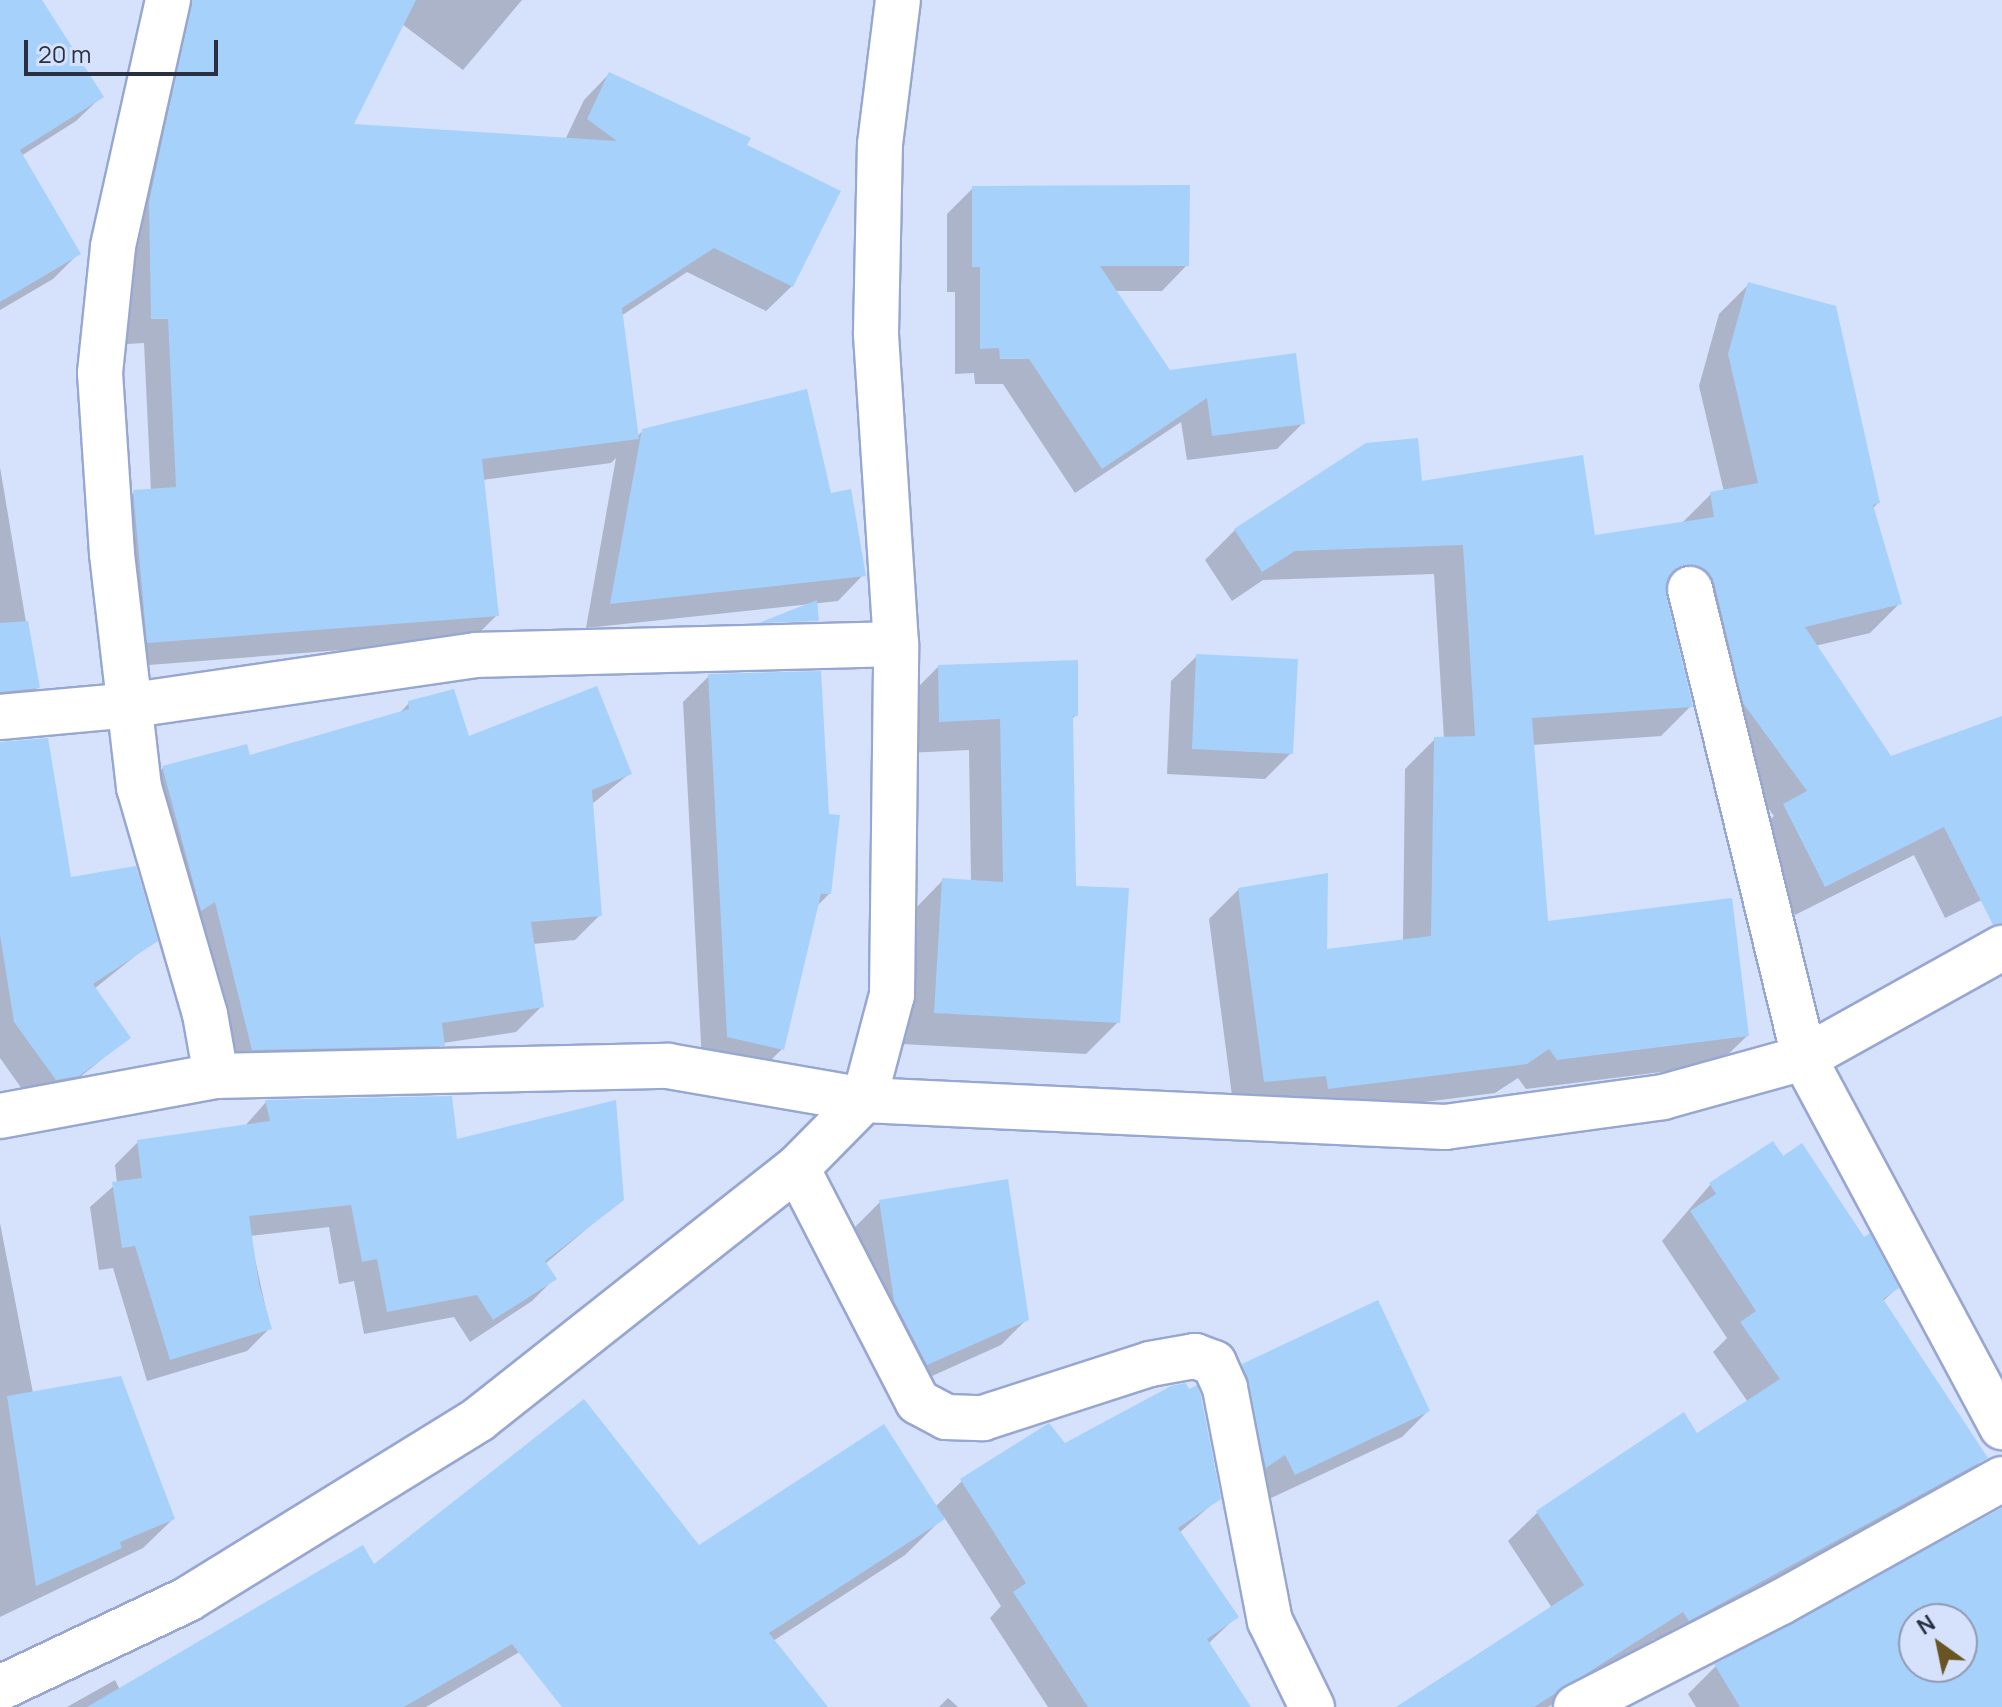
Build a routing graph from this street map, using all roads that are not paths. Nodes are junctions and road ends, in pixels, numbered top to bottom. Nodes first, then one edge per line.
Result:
1 (168, 0) edge
2 (898, 0) edge
3 (1690, 589) dead end
4 (896, 644) junction
5 (133, 705) junction
6 (0, 717) edge
7 (2002, 948) edge
8 (1804, 1058) junction
9 (216, 1076) junction
10 (864, 1100) junction
11 (0, 1116) edge
12 (797, 1168) junction
13 (2002, 1427) edge
14 (2002, 1479) edge
15 (0, 1688) edge
16 (1312, 1707) edge
17 (1576, 1707) edge

1 - 5 street
2 - 4 street
3 - 8 street
4 - 5 street
4 - 10 street
5 - 6 street
5 - 9 street
7 - 8 street
8 - 10 street
8 - 13 street
9 - 10 street
9 - 11 street
10 - 12 street
12 - 15 street
12 - 16 street
14 - 17 street

